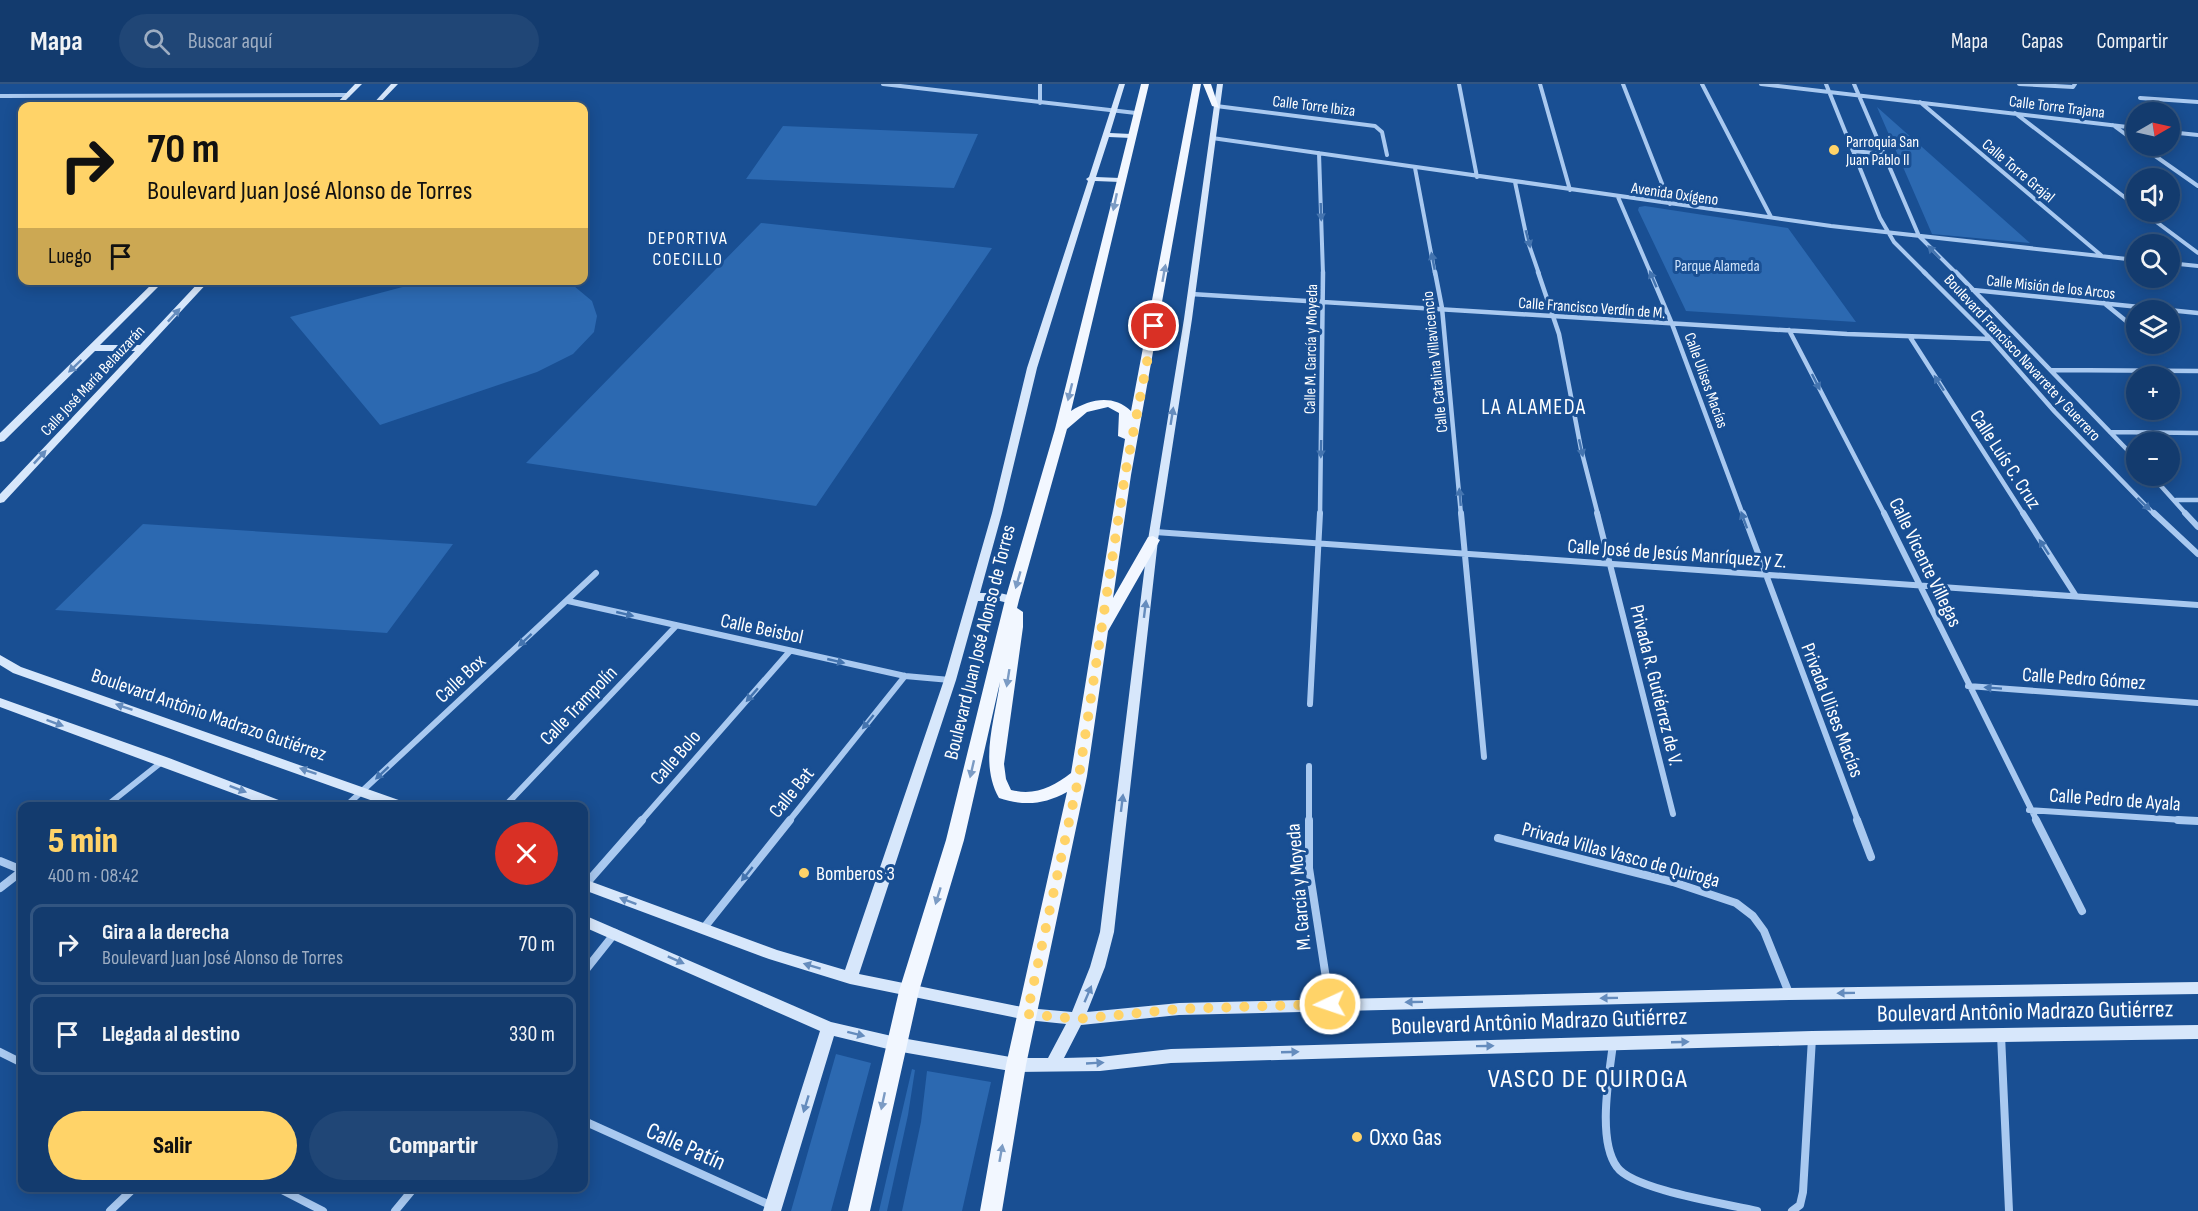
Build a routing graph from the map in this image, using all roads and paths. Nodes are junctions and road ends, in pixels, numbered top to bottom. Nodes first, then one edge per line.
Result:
1 (359, 84) edge
2 (395, 84) edge
3 (884, 84) edge
4 (964, 84) edge
5 (1040, 84) edge
6 (1122, 84) edge
7 (1145, 84) edge
8 (1197, 84) edge
9 (1208, 84) edge
10 (1220, 84) edge
11 (1459, 84) edge
12 (1540, 84) edge
13 (1623, 84) edge
14 (1702, 84) edge
15 (1761, 84) edge
16 (1826, 84) edge
17 (1854, 84) edge
18 (2019, 84) edge
19 (2075, 84) edge
20 (1830, 92) junction
21 (963, 94) junction
22 (348, 95) junction
23 (1859, 95) junction
24 (0, 96) edge
25 (2140, 99) dead end
26 (1920, 101) junction
27 (341, 102) edge
28 (378, 102) edge
29 (2198, 102) edge
30 (1040, 104) junction
31 (1216, 106) junction
32 (1114, 111) junction
33 (1136, 113) junction
34 (2014, 113) junction
35 (2112, 125) junction
36 (2126, 127) edge
37 (2180, 133) edge
38 (1105, 135) junction
39 (2126, 135) edge
40 (2198, 135) edge
41 (1131, 136) junction
42 (1212, 138) junction
43 (1853, 151) junction
44 (1320, 153) junction
45 (1884, 154) junction
46 (1387, 155) dead end
47 (2155, 156) edge
48 (1415, 168) junction
49 (1477, 177) junction
50 (1090, 179) junction
51 (1120, 180) junction
52 (1515, 182) junction
53 (2198, 186) edge
54 (1570, 190) junction
55 (1618, 197) junction
56 (2126, 198) edge
57 (1670, 204) junction
58 (1771, 217) junction
59 (2156, 222) edge
60 (1888, 233) junction
61 (1919, 236) junction
62 (2198, 253) edge
63 (2103, 256) junction
64 (2126, 259) edge
65 (2180, 264) edge
66 (2198, 266) edge
67 (156, 285) edge
68 (201, 285) edge
69 (1973, 290) junction
70 (1191, 294) junction
71 (1324, 301) junction
72 (2104, 303) junction
73 (1442, 308) junction
74 (2198, 313) edge
75 (1554, 317) junction
76 (2126, 321) edge
77 (1671, 324) junction
78 (1789, 330) junction
79 (1910, 337) junction
80 (1991, 339) junction
81 (93, 348) junction
82 (142, 348) junction
83 (2051, 370) junction
84 (2198, 371) edge
85 (1061, 429) junction
86 (2110, 432) junction
87 (2198, 433) edge
88 (0, 439) edge
89 (2126, 449) edge
90 (1125, 475) junction
91 (2162, 486) edge
92 (0, 500) edge
93 (2176, 500) junction
94 (2198, 500) edge
95 (2198, 526) edge
96 (1154, 536) junction
97 (1319, 544) junction
98 (2198, 554) edge
99 (1465, 555) junction
100 (1610, 566) junction
101 (596, 573) dead end
102 (1765, 575) junction
103 (1921, 585) junction
104 (2076, 596) junction
105 (974, 597) junction
106 (1012, 600) junction
107 (568, 601) junction
108 (2198, 605) edge
109 (676, 626) junction
110 (1099, 639) junction
111 (790, 651) junction
112 (0, 659) edge
113 (905, 676) junction
114 (950, 680) junction
115 (1968, 686) junction
116 (0, 702) edge
117 (2198, 703) edge
118 (1310, 704) dead end
119 (1484, 757) dead end
120 (164, 761) junction
121 (1309, 766) dead end
122 (1079, 776) junction
123 (363, 790) junction
124 (111, 802) edge
125 (271, 802) edge
126 (350, 802) edge
127 (393, 802) edge
128 (509, 802) edge
129 (2030, 810) junction
130 (1673, 814) dead end
131 (2198, 821) edge
132 (1498, 838) dead end
133 (1871, 857) dead end
134 (0, 861) edge
135 (18, 868) edge
136 (18, 873) edge
137 (588, 879) edge
138 (588, 886) edge
139 (0, 888) edge
140 (2082, 911) dead end
141 (588, 923) edge
142 (703, 929) junction
143 (615, 933) junction
144 (588, 967) edge
145 (850, 978) junction
146 (2198, 988) edge
147 (909, 991) junction
148 (1790, 994) junction
149 (1330, 1004) junction
150 (1027, 1014) junction
151 (1077, 1019) junction
152 (830, 1028) junction
153 (2198, 1032) edge
154 (2001, 1035) junction
155 (1812, 1038) junction
156 (896, 1044) junction
157 (1613, 1044) junction
158 (0, 1052) edge
159 (18, 1061) edge
160 (1016, 1065) junction
161 (1052, 1065) junction
162 (588, 1123) edge
163 (130, 1192) edge
164 (286, 1192) edge
165 (411, 1192) edge
166 (773, 1209) edge
167 (110, 1211) edge
168 (323, 1211) edge
169 (395, 1211) edge
170 (859, 1211) edge
171 (991, 1211) edge
172 (1757, 1211) edge
173 (1792, 1211) edge
174 (2009, 1211) edge

1 - 22 street
2 - 28 street
3 - 21 street
4 - 21 street
5 - 30 street
6 - 32 street, Boulevard Juan José Alonso de Torres
7 - 33 main road, Boulevard Juan José Alonso de Torres
90 -> 8 main road
9 - 31 main road
10 - 31 street
11 - 49 street
12 - 54 street
13 - 57 street
14 - 58 street
15 - 20 street, Calle Torre Trajana
16 - 20 street, Boulevard Francisco Navarrete y Guerrero
17 - 23 street, Boulevard Francisco Navarrete y Guerrero
18 - 19 street
20 - 23 street, Calle Torre Trajana
20 - 43 street, Boulevard Francisco Navarrete y Guerrero
21 - 30 street
22 - 24 street
22 - 27 street
23 - 26 street, Calle Torre Trajana
23 - 45 street, Boulevard Francisco Navarrete y Guerrero
25 - 29 street
26 - 34 street, Calle Torre Trajana
26 - 63 street, Calle Torre Grajal
30 - 32 street
31 - 42 street
31 - 46 street, Calle Torre Ibiza
32 - 33 street
32 - 38 street, Boulevard Juan José Alonso de Torres
33 - 41 main road, Boulevard Juan José Alonso de Torres
34 - 35 street, Calle Torre Trajana
34 - 56 street
35 - 36 street, Calle Torre Trajana
35 - 39 street
37 - 40 street
38 - 41 street
38 - 50 street, Boulevard Juan José Alonso de Torres
41 - 51 main road, Boulevard Juan José Alonso de Torres
42 - 44 street, Avenida Oxígeno
42 - 70 street
43 - 45 street
43 - 60 street, Boulevard Francisco Navarrete y Guerrero
44 - 48 street, Avenida Oxígeno
44 -> 71 street, Calle M. García y Moyeda
45 - 61 street, Boulevard Francisco Navarrete y Guerrero
47 - 53 street
48 - 49 street, Avenida Oxígeno
73 -> 48 street, Calle Catalina Villavicencio
49 - 52 street, Avenida Oxígeno
50 - 51 street
50 - 105 street, Boulevard Juan José Alonso de Torres
51 -> 85 main road, Boulevard Juan José Alonso de Torres
52 - 54 street, Avenida Oxígeno
52 -> 75 street, Privada R. Gutiérrez de V.
54 - 55 street, Avenida Oxígeno
55 - 57 street, Avenida Oxígeno
77 -> 55 street, Calle Ulises Macías
57 - 58 street, Avenida Oxígeno
58 - 60 street, Avenida Oxígeno
59 - 62 street
60 - 61 street, Avenida Oxígeno
60 - 80 street, Boulevard Francisco Navarrete y Guerrero
61 - 63 street, Avenida Oxígeno
69 -> 61 street, Boulevard Francisco Navarrete y Guerrero
63 - 64 street, Avenida Oxígeno
65 - 66 street
67 - 81 street
82 -> 68 street, Calle José María Belauzarán
69 - 72 street, Calle Misión de los Arcos
69 - 83 street, Boulevard Francisco Navarrete y Guerrero
70 - 71 street, Calle Francisco Verdín de M.
96 -> 70 street
71 - 73 street, Calle Francisco Verdín de M.
71 -> 97 street, Calle M. García y Moyeda
72 - 74 street, Calle Misión de los Arcos
72 - 76 street
73 - 75 street, Calle Francisco Verdín de M.
99 -> 73 street, Calle Catalina Villavicencio
75 - 77 street, Calle Francisco Verdín de M.
75 -> 100 street, Privada R. Gutiérrez de V.
77 - 78 street, Calle Francisco Verdín de M.
102 -> 77 street, Calle Ulises Macías
78 - 79 street, Calle Francisco Verdín de M.
78 -> 103 street, Calle Vicente Villegas
79 - 80 street, Calle Francisco Verdín de M.
104 -> 79 street, Calle Luís C. Cruz
80 -> 98 street, Boulevard Francisco Navarrete y Guerrero
81 - 82 street
81 -> 88 street
92 -> 82 street, Calle José María Belauzarán
83 - 84 street
83 - 86 street, Boulevard Francisco Navarrete y Guerrero
85 - 90 main road
85 -> 106 main road, Boulevard Juan José Alonso de Torres
86 - 87 street
86 - 89 street, Boulevard Francisco Navarrete y Guerrero
90 - 110 main road
91 - 93 street
93 - 94 street
93 - 95 street
96 - 97 street, Calle José de Jesús Manríquez y Z.
96 - 110 main road
151 -> 96 street
97 - 99 street, Calle José de Jesús Manríquez y Z.
97 - 118 street, Calle M. García y Moyeda
99 - 100 street, Calle José de Jesús Manríquez y Z.
99 - 119 street, Calle Catalina Villavicencio
100 - 102 street, Calle José de Jesús Manríquez y Z.
100 - 130 street, Privada R. Gutiérrez de V.
101 - 107 street, Calle Box
102 - 103 street, Calle José de Jesús Manríquez y Z.
102 - 133 street, Privada Ulises Macías
103 - 104 street, Calle José de Jesús Manríquez y Z.
103 - 115 street, Calle Vicente Villegas
104 - 108 street, Calle José de Jesús Manríquez y Z.
105 - 106 street
105 - 114 street, Boulevard Juan José Alonso de Torres
106 -> 122 main road
106 -> 147 main road, Boulevard Juan José Alonso de Torres
107 -> 109 street, Calle Beisbol
107 -> 123 street, Calle Box
109 - 111 street, Calle Beisbol
109 - 128 street, Calle Trampolín
110 - 122 main road
111 -> 113 street, Calle Beisbol
111 -> 137 street, Calle Bolo
123 -> 112 street, Boulevard Antônio Madrazo Gutiérrez
113 - 114 street, Calle Beisbol
113 -> 142 street, Calle Bat
114 - 145 street, Boulevard Juan José Alonso de Torres
117 -> 115 street, Calle Pedro Gómez
115 - 129 street, Calle Vicente Villegas
116 -> 120 street
120 - 124 street
120 -> 125 street
121 - 149 street, M. García y Moyeda
122 - 150 main road
123 - 126 street, Calle Box
123 - 127 street, Boulevard Antônio Madrazo Gutiérrez
129 - 131 street, Calle Pedro de Ayala
129 - 140 street, Calle Vicente Villegas
132 - 148 street, Privada Villas Vasco de Quiroga
134 - 135 street
136 - 139 street
142 -> 138 street, Boulevard Antônio Madrazo Gutiérrez
141 - 143 street, Boulevard Antônio Madrazo Gutiérrez
145 -> 142 street, Boulevard Antônio Madrazo Gutiérrez
143 - 144 street
143 -> 152 street, Boulevard Antônio Madrazo Gutiérrez
145 - 147 street, Boulevard Antônio Madrazo Gutiérrez
146 -> 148 street, Boulevard Antônio Madrazo Gutiérrez
147 - 150 street, Boulevard Antônio Madrazo Gutiérrez
147 - 156 main road, Boulevard Juan José Alonso de Torres
148 -> 149 street, Boulevard Antônio Madrazo Gutiérrez
149 - 151 street, Boulevard Antônio Madrazo Gutiérrez
150 - 151 street, Boulevard Antônio Madrazo Gutiérrez
150 - 160 main road
151 - 161 street
152 -> 156 street, Boulevard Antônio Madrazo Gutiérrez
152 -> 166 street
153 - 154 street, Boulevard Antônio Madrazo Gutiérrez
154 - 155 street, Boulevard Antônio Madrazo Gutiérrez
154 - 174 street
157 -> 155 street, Boulevard Antônio Madrazo Gutiérrez
155 - 173 street
156 - 160 street, Boulevard Antônio Madrazo Gutiérrez
156 -> 170 main road, Boulevard Juan José Alonso de Torres
161 -> 157 street, Boulevard Antônio Madrazo Gutiérrez
157 - 172 street
158 - 159 street
160 - 161 street, Boulevard Antônio Madrazo Gutiérrez
171 -> 160 main road
162 - 166 street, Calle Patín
163 - 167 street
164 - 168 street
165 - 169 street

